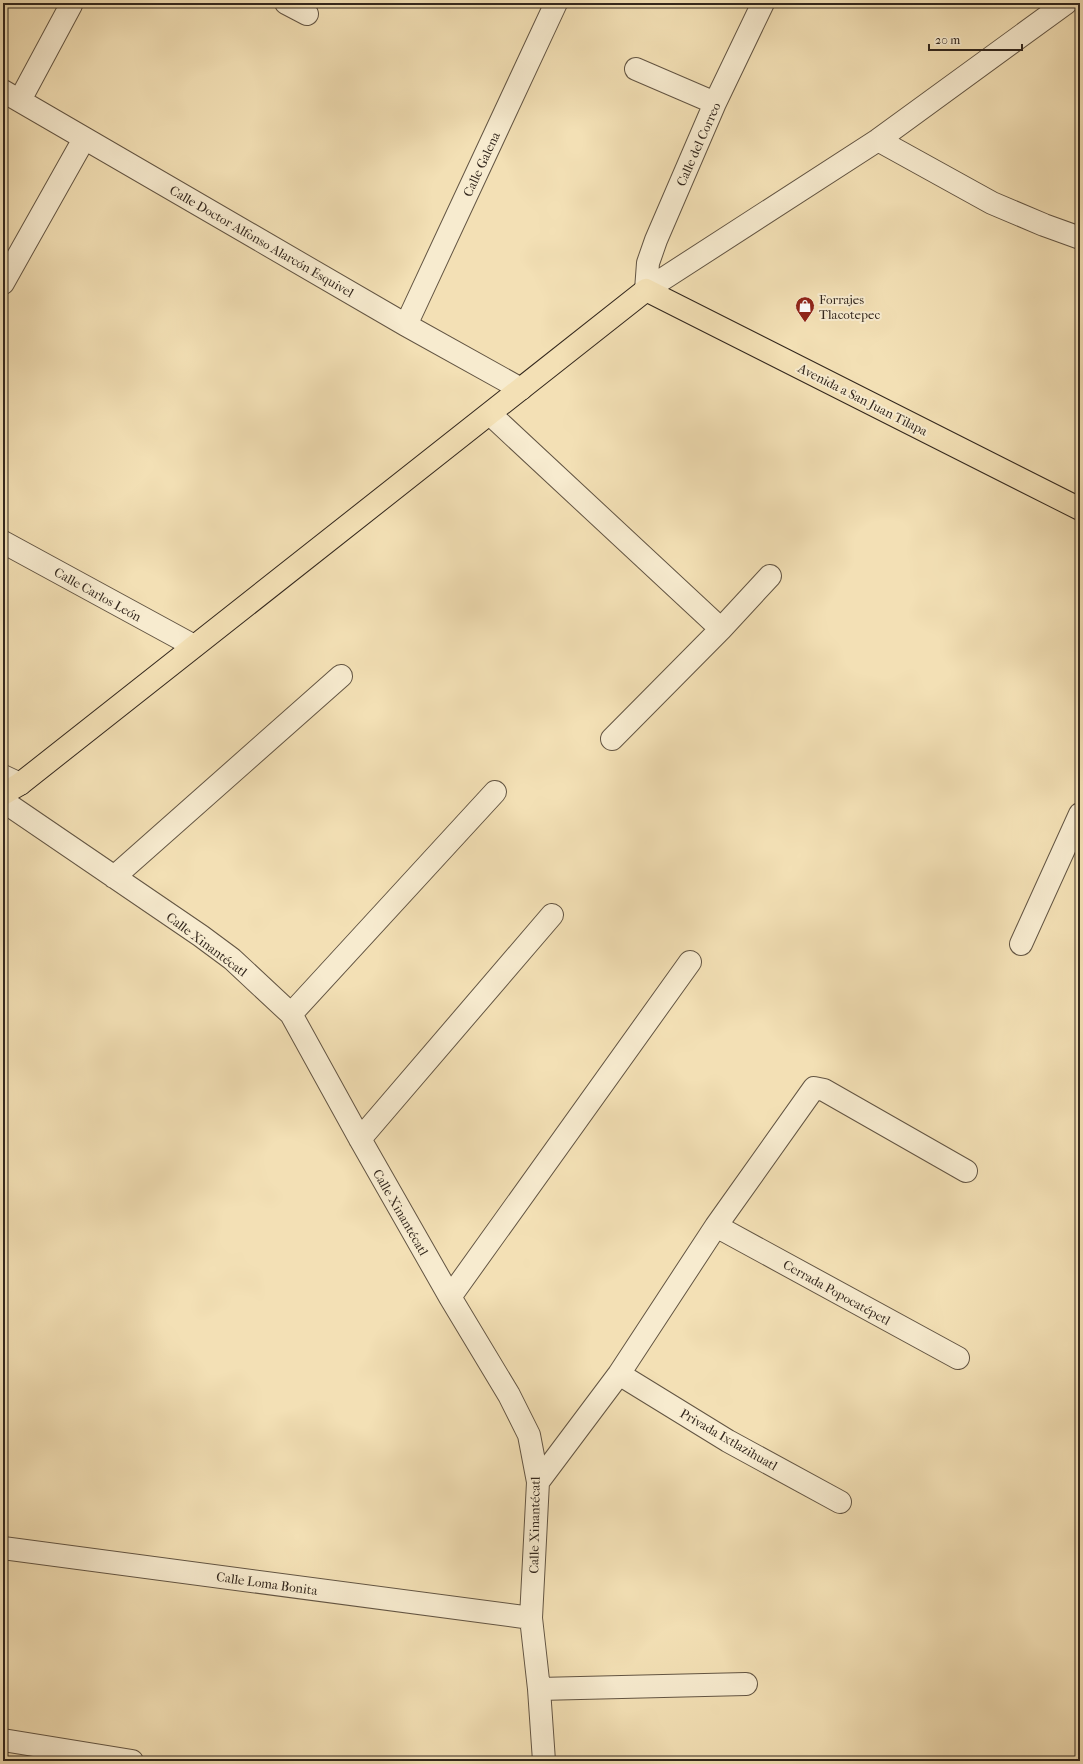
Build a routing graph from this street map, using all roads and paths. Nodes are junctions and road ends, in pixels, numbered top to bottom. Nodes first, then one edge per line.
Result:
1 (286, 3) edge
2 (556, 3) edge
3 (763, 3) edge
4 (1066, 3) edge
5 (70, 5) dead end
6 (308, 14) dead end
7 (636, 69) dead end
8 (11, 96) edge
9 (715, 103) junction
10 (84, 139) junction
11 (878, 140) junction
12 (1080, 238) edge
13 (3, 283) edge
14 (646, 290) junction
15 (406, 325) junction
16 (522, 389) junction
17 (490, 414) junction
18 (1080, 509) edge
19 (3, 542) edge
20 (770, 576) dead end
21 (721, 629) junction
22 (194, 646) junction
23 (342, 676) dead end
24 (612, 739) dead end
25 (9, 785) edge
26 (495, 792) dead end
27 (3, 801) edge
28 (1080, 814) edge
29 (114, 877) junction
30 (552, 915) dead end
31 (1021, 944) dead end
32 (690, 962) dead end
33 (291, 1014) junction
34 (360, 1139) junction
35 (966, 1171) dead end
36 (716, 1226) junction
37 (450, 1297) junction
38 (958, 1358) dead end
39 (619, 1374) junction
40 (538, 1482) junction
41 (840, 1502) dead end
42 (3, 1548) edge
43 (531, 1618) junction
44 (746, 1684) dead end
45 (539, 1689) junction
46 (3, 1740) edge
47 (132, 1761) edge
48 (544, 1761) edge

1 - 6 street
2 - 15 street, Calle Galena
3 - 9 street, Calle del Correo
4 - 11 street
5 - 8 street
7 - 9 street
8 - 10 street, Calle Doctor Alfonso Alarcón Esquivel
9 - 14 street, Calle del Correo
10 - 13 street
10 - 15 street, Calle Doctor Alfonso Alarcón Esquivel
11 - 12 street
11 - 14 street
14 - 16 main road
14 - 18 main road, Avenida a San Juan Tilapa
15 - 16 street, Calle Doctor Alfonso Alarcón Esquivel
16 - 17 main road
17 - 21 street
17 - 22 main road
19 - 22 street, Calle Carlos León
20 - 21 street
21 - 24 street
22 - 25 main road
23 - 29 street
26 - 33 street
27 - 29 street, Calle Xinantécatl
28 - 31 street
29 - 33 street, Calle Xinantécatl
30 - 34 street
32 - 37 street
33 - 34 street, Calle Xinantécatl
34 - 37 street, Calle Xinantécatl
35 - 36 street
36 - 38 street, Cerrada Popocatépetl
36 - 39 street
37 - 40 street, Calle Xinantécatl
39 - 40 street
39 - 41 street, Privada Ixtlazihuatl
40 - 43 street, Calle Xinantécatl
42 - 43 street, Calle Loma Bonita
43 - 45 street, Calle Xinantécatl
44 - 45 street
45 - 48 street, Calle Xinantécatl
46 - 47 street

